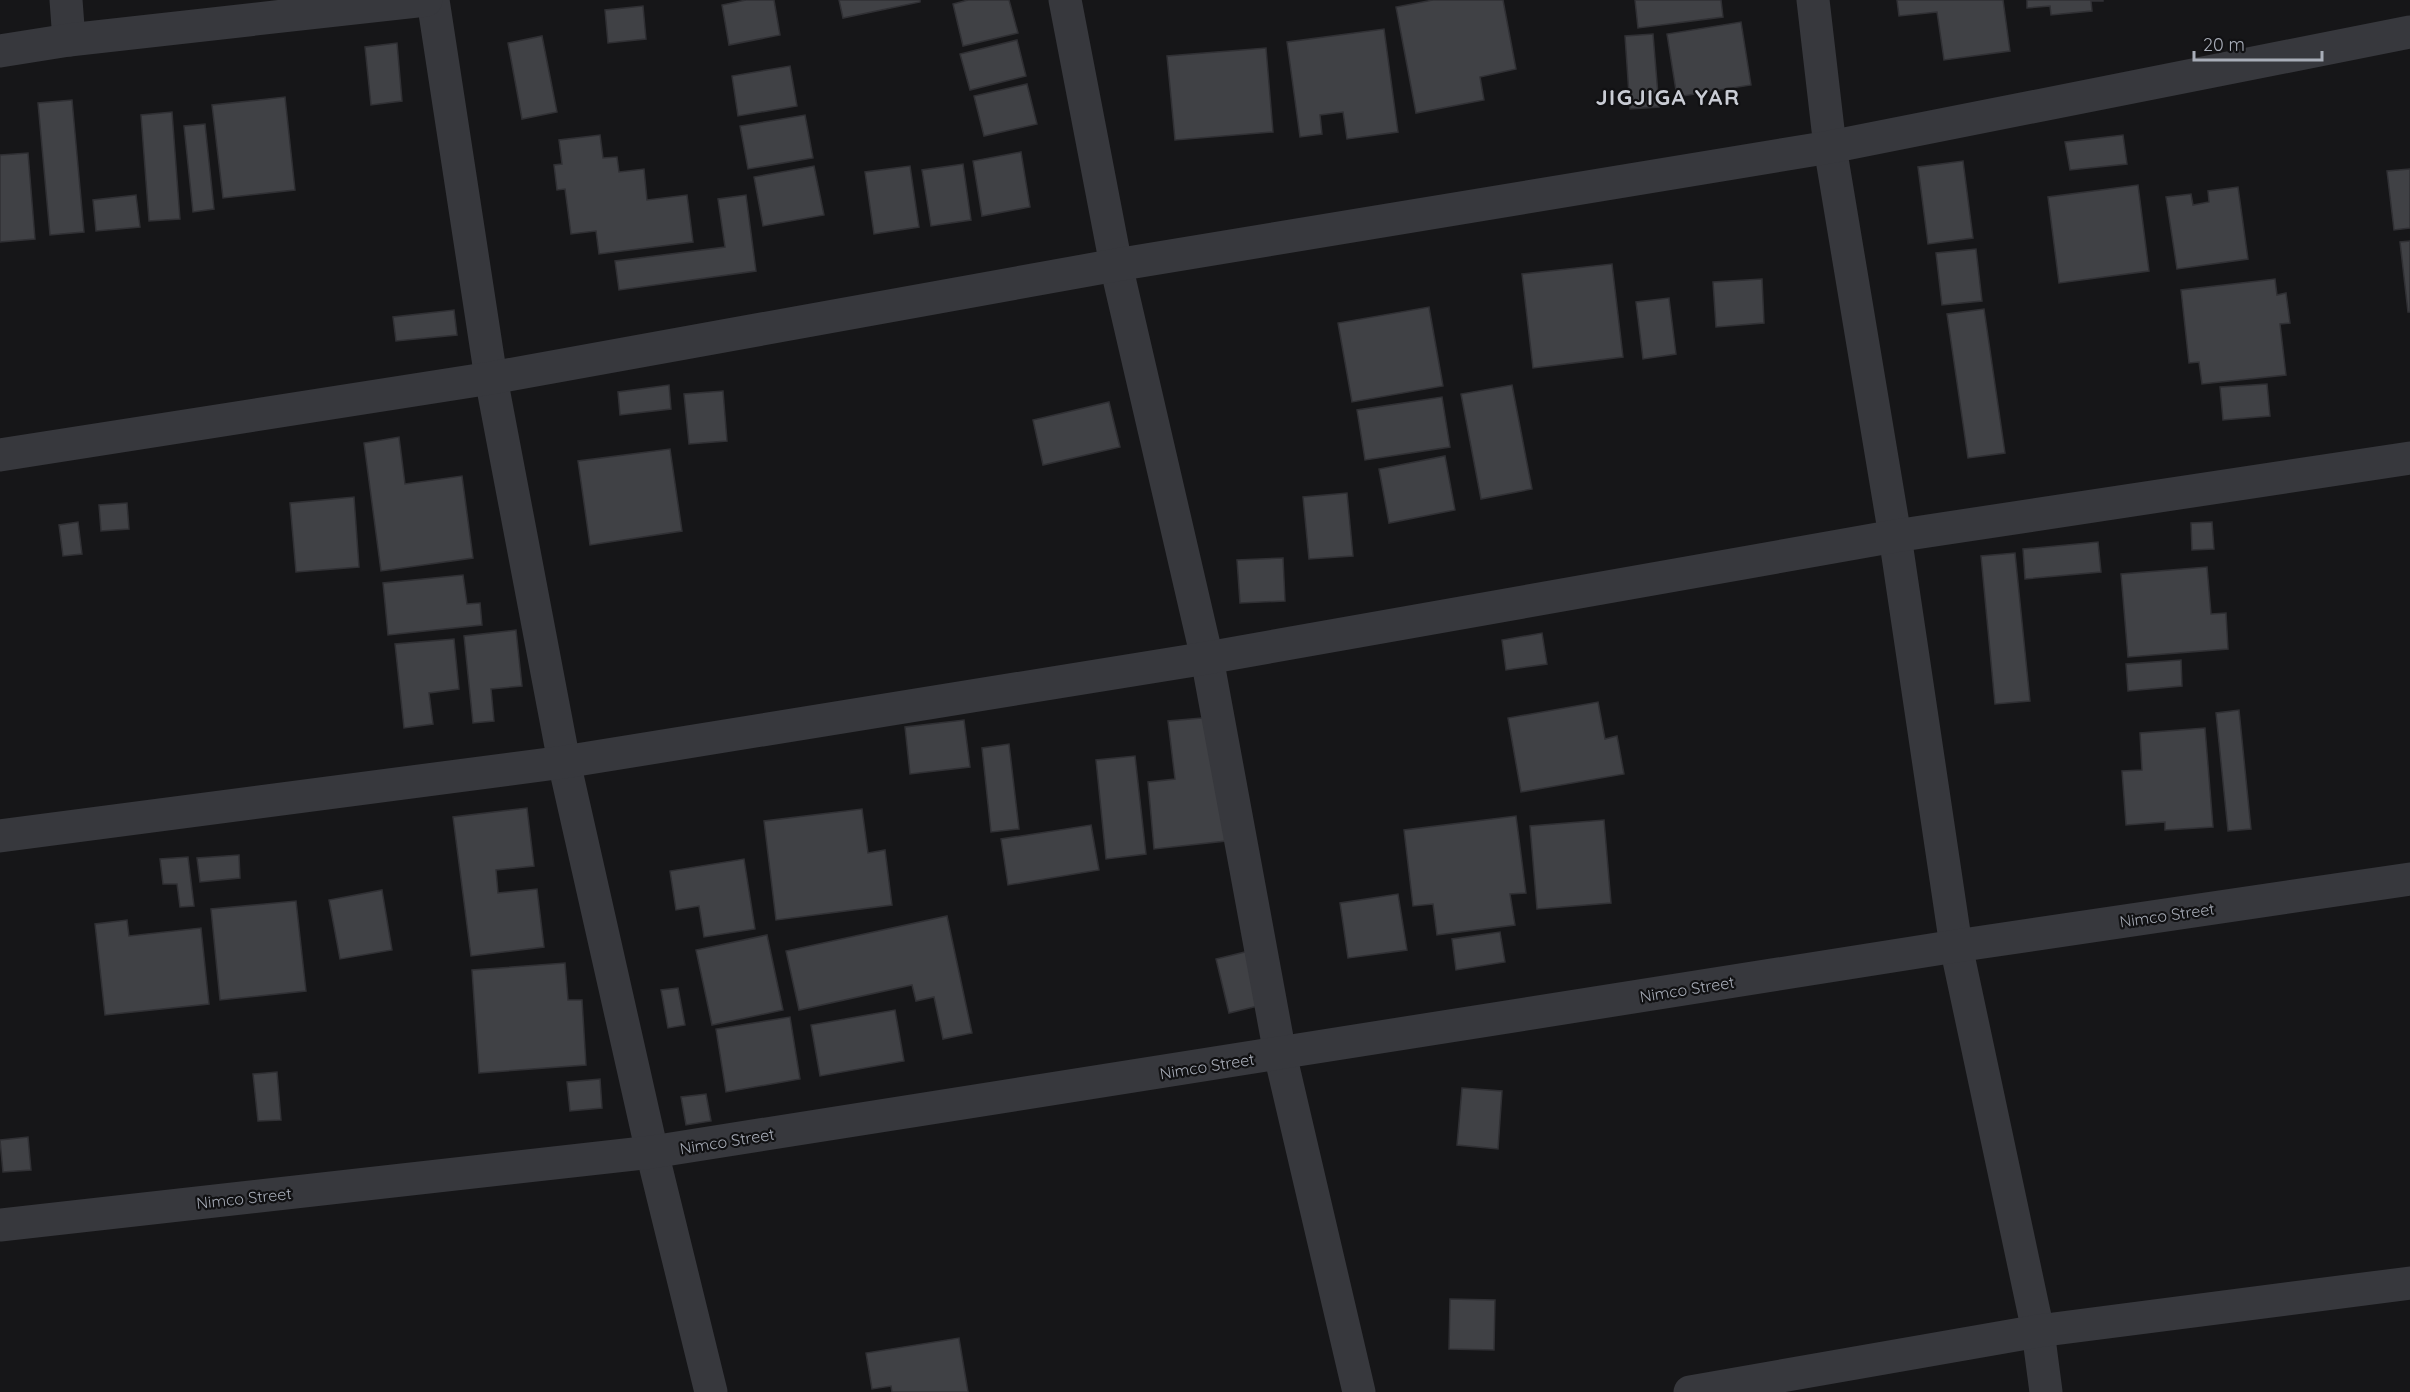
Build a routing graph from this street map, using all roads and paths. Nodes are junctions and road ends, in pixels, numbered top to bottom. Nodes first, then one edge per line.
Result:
1 (66, 0) edge
2 (426, 0) edge
3 (434, 0) edge
4 (1065, 0) edge
5 (1813, 0) edge
6 (2410, 32) edge
7 (69, 40) junction
8 (0, 51) edge
9 (1830, 147) junction
10 (1116, 265) junction
11 (490, 378) junction
12 (0, 455) edge
13 (2410, 458) edge
14 (1895, 536) junction
15 (1207, 658) junction
16 (564, 762) junction
17 (0, 836) edge
18 (2410, 879) edge
19 (1956, 946) junction
20 (1280, 1054) junction
21 (652, 1152) junction
22 (0, 1225) edge
23 (2410, 1283) edge
24 (2038, 1331) junction
25 (711, 1392) edge
26 (1359, 1392) edge
27 (1690, 1392) edge
28 (2046, 1392) edge

1 - 7 street
2 - 7 street
3 - 11 street
4 - 10 street
5 - 9 street
6 - 9 street
7 - 8 street
9 - 10 street
9 - 14 street
10 - 11 street
10 - 15 street
11 - 12 street
11 - 16 street
13 - 14 street
14 - 15 street
14 - 19 street
15 - 16 street
15 - 20 street
16 - 17 street
16 - 21 street
18 - 19 street, Nimco Street
19 - 20 street, Nimco Street
19 - 24 street
20 - 21 street, Nimco Street
20 - 26 street
21 - 22 street, Nimco Street
21 - 25 street
23 - 24 street
24 - 27 street
24 - 28 street

